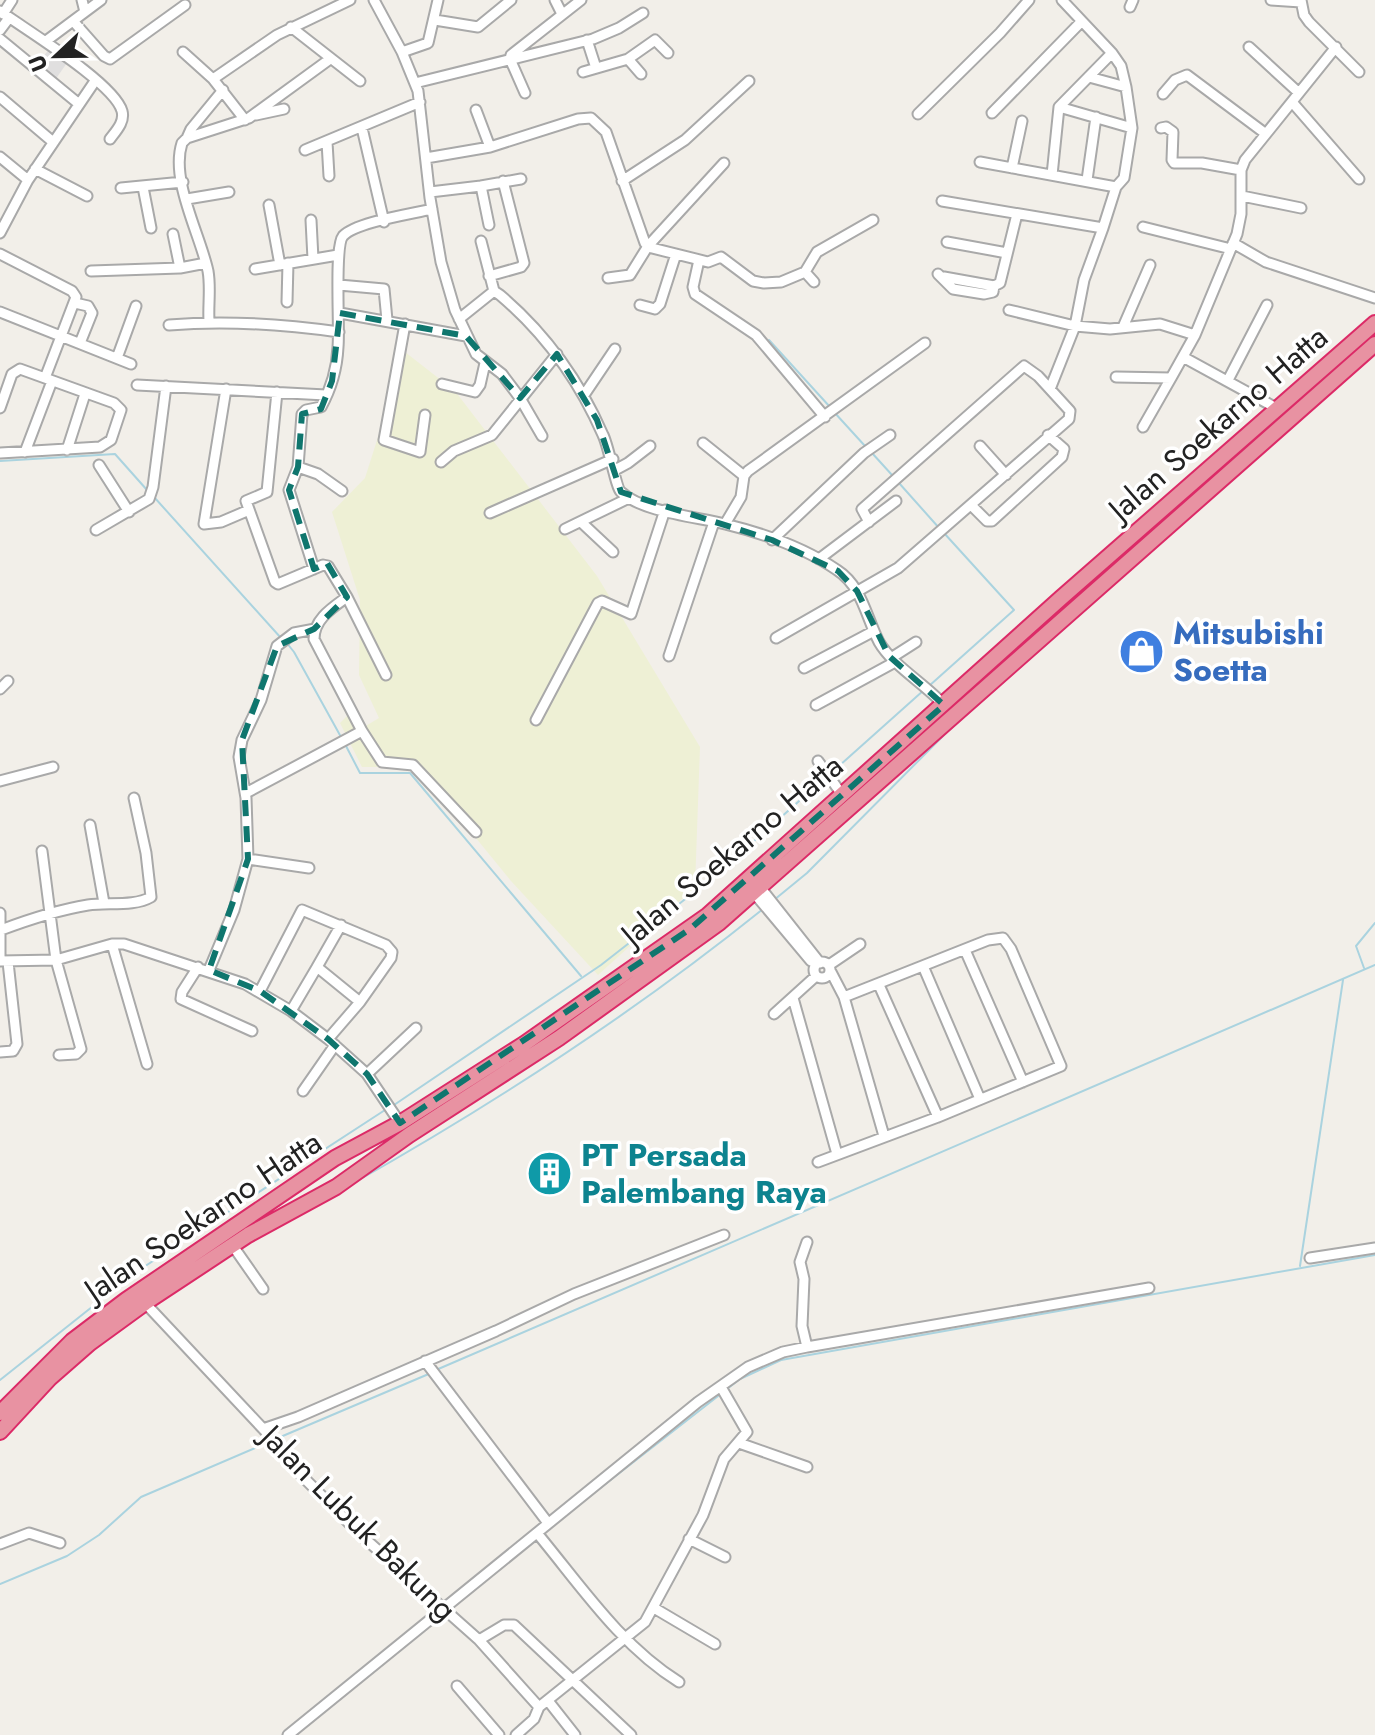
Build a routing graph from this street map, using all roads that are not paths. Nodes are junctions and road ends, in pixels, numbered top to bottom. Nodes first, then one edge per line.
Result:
1 (12, 0) edge
2 (82, 0) edge
3 (101, 0) edge
4 (350, 0) edge
5 (438, 0) edge
6 (511, 0) edge
7 (555, 0) edge
8 (581, 0) edge
9 (1029, 0) edge
10 (1062, 0) edge
11 (1271, 0) edge
12 (1301, 1) edge
13 (379, 3) edge
14 (185, 5) dead end
15 (85, 12) junction
16 (643, 13) dead end
17 (4, 14) edge
18 (562, 14) junction
19 (435, 20) junction
20 (74, 22) junction
21 (1081, 22) junction
22 (291, 27) junction
23 (0, 30) edge
24 (0, 39) edge
25 (587, 40) junction
26 (46, 41) junction
27 (1249, 47) dead end
28 (1336, 47) junction
29 (183, 52) dead end
30 (402, 52) junction
31 (668, 53) dead end
32 (1112, 53) junction
33 (330, 59) junction
34 (628, 59) junction
35 (510, 61) junction
36 (596, 68) junction
37 (583, 72) dead end
38 (1359, 72) dead end
39 (641, 74) dead end
40 (1089, 77) junction
41 (213, 79) junction
42 (95, 81) junction
43 (360, 81) dead end
44 (749, 81) dead end
45 (415, 83) junction
46 (1126, 87) junction
47 (223, 90) junction
48 (525, 93) dead end
49 (1163, 94) dead end
50 (0, 97) edge
51 (1296, 98) junction
52 (420, 102) junction
53 (79, 104) junction
54 (1059, 107) junction
55 (284, 109) dead end
56 (476, 110) dead end
57 (992, 113) dead end
58 (918, 114) dead end
59 (250, 117) junction
60 (1096, 117) junction
61 (1022, 121) dead end
62 (362, 128) junction
63 (1132, 128) junction
64 (1161, 128) dead end
65 (1266, 134) junction
66 (187, 138) junction
67 (110, 139) dead end
68 (53, 142) junction
69 (327, 142) junction
70 (490, 147) junction
71 (305, 150) dead end
72 (0, 157) edge
73 (426, 158) junction
74 (980, 162) dead end
75 (724, 163) dead end
76 (1012, 168) junction
77 (35, 169) junction
78 (1241, 170) junction
79 (1052, 175) junction
80 (329, 176) dead end
81 (521, 179) dead end
82 (1359, 179) dead end
83 (28, 180) junction
84 (1087, 180) junction
85 (503, 181) junction
86 (622, 181) junction
87 (183, 182) junction
88 (481, 186) junction
89 (143, 187) junction
90 (1116, 187) junction
91 (121, 188) dead end
92 (229, 192) dead end
93 (430, 192) junction
94 (87, 196) dead end
95 (1242, 196) junction
96 (187, 199) junction
97 (942, 201) dead end
98 (269, 205) dead end
99 (1301, 208) dead end
100 (432, 209) junction
101 (1017, 214) junction
102 (311, 220) dead end
103 (873, 220) dead end
104 (384, 222) junction
105 (489, 225) dead end
106 (1143, 227) dead end
107 (151, 228) dead end
108 (1103, 228) junction
109 (0, 233) edge
110 (173, 234) dead end
111 (481, 241) dead end
112 (947, 242) dead end
113 (648, 246) junction
114 (1232, 246) junction
115 (1007, 253) junction
116 (0, 254) edge
117 (676, 254) junction
118 (338, 255) junction
119 (313, 259) junction
120 (699, 260) junction
121 (206, 263) junction
122 (284, 264) junction
123 (1150, 265) dead end
124 (180, 268) junction
125 (255, 269) dead end
126 (91, 271) dead end
127 (805, 272) junction
128 (489, 276) junction
129 (941, 276) dead end
130 (608, 278) dead end
131 (814, 282) dead end
132 (339, 285) junction
133 (494, 291) junction
134 (1375, 298) edge
135 (287, 302) dead end
136 (75, 303) junction
137 (640, 305) dead end
138 (1267, 305) dead end
139 (136, 306) dead end
140 (1009, 310) dead end
141 (0, 312) edge
142 (340, 313) junction
143 (459, 319) junction
144 (387, 320) junction
145 (209, 321) junction
146 (1375, 323) edge
147 (405, 324) junction
148 (169, 325) dead end
149 (1075, 326) junction
150 (1123, 327) junction
151 (339, 332) junction
152 (61, 335) junction
153 (1195, 335) junction
154 (466, 336) junction
155 (80, 343) junction
156 (925, 343) dead end
157 (1375, 344) edge
158 (615, 349) dead end
159 (557, 354) junction
160 (1183, 357) junction
161 (117, 358) junction
162 (485, 363) junction
163 (131, 364) dead end
164 (1116, 377) dead end
165 (1171, 378) junction
166 (48, 379) junction
167 (1228, 380) junction
168 (442, 384) dead end
169 (137, 385) dead end
170 (166, 386) junction
171 (226, 389) junction
172 (1050, 389) junction
173 (277, 392) junction
174 (85, 394) junction
175 (584, 395) junction
176 (520, 398) junction
177 (325, 399) junction
178 (0, 408) edge
179 (1278, 409) junction
180 (829, 413) junction
181 (425, 415) dead end
182 (1143, 427) dead end
183 (890, 435) dead end
184 (1048, 435) junction
185 (542, 436) dead end
186 (703, 443) dead end
187 (650, 446) dead end
188 (980, 446) dead end
189 (67, 450) junction
190 (25, 452) junction
191 (0, 453) edge
192 (441, 462) dead end
193 (614, 464) junction
194 (99, 465) dead end
195 (298, 467) junction
196 (1006, 475) junction
197 (744, 476) junction
198 (342, 491) dead end
199 (629, 498) junction
200 (896, 501) dead end
201 (971, 505) junction
202 (249, 510) junction
203 (665, 510) junction
204 (129, 512) junction
205 (490, 513) dead end
206 (581, 522) junction
207 (714, 522) junction
208 (869, 522) junction
209 (725, 524) junction
210 (565, 529) dead end
211 (96, 530) dead end
212 (772, 540) junction
213 (613, 552) dead end
214 (819, 559) junction
215 (314, 569) junction
216 (857, 591) junction
217 (347, 597) junction
218 (315, 629) junction
219 (874, 631) junction
220 (776, 638) dead end
221 (916, 642) dead end
222 (669, 656) dead end
223 (893, 660) junction
224 (804, 668) dead end
225 (386, 675) dead end
226 (8, 681) dead end
227 (0, 689) edge
228 (816, 705) dead end
229 (944, 705) junction
230 (536, 720) dead end
231 (362, 731) junction
232 (818, 761) dead end
233 (53, 767) dead end
234 (0, 781) edge
235 (246, 793) junction
236 (843, 796) junction
237 (134, 798) dead end
238 (90, 825) dead end
239 (476, 832) dead end
240 (42, 851) dead end
241 (248, 859) junction
242 (309, 868) dead end
243 (760, 894) junction
244 (104, 903) junction
245 (50, 913) junction
246 (0, 915) edge
247 (341, 925) junction
248 (1, 930) edge
249 (112, 944) junction
250 (860, 944) dead end
251 (965, 950) junction
252 (56, 960) junction
253 (3, 961) edge
254 (650, 966) junction
255 (923, 966) junction
256 (198, 967) junction
257 (317, 967) junction
258 (822, 968) junction
259 (209, 970) junction
260 (879, 985) junction
261 (260, 991) junction
262 (844, 997) junction
263 (793, 998) junction
264 (360, 1002) junction
265 (291, 1011) junction
266 (774, 1014) dead end
267 (416, 1028) dead end
268 (252, 1031) dead end
269 (332, 1042) junction
270 (0, 1052) edge
271 (59, 1055) dead end
272 (147, 1064) dead end
273 (367, 1074) junction
274 (1023, 1082) junction
275 (303, 1091) dead end
276 (980, 1099) junction
277 (938, 1117) junction
278 (397, 1119) junction
279 (884, 1136) junction
280 (837, 1154) junction
281 (818, 1162) dead end
282 (724, 1235) dead end
283 (807, 1242) dead end
284 (233, 1246) junction
285 (1375, 1248) edge
286 (1310, 1258) dead end
287 (1149, 1288) dead end
288 (263, 1289) dead end
289 (149, 1307) junction
290 (807, 1347) junction
291 (427, 1363) junction
292 (722, 1388) junction
293 (0, 1413) edge
294 (265, 1431) junction
295 (0, 1432) edge
296 (739, 1443) junction
297 (807, 1467) dead end
298 (548, 1523) junction
299 (537, 1534) junction
300 (689, 1539) junction
301 (60, 1543) dead end
302 (0, 1544) edge
303 (725, 1557) dead end
304 (445, 1608) junction
305 (654, 1608) junction
306 (479, 1640) junction
307 (625, 1640) junction
308 (715, 1644) dead end
309 (575, 1680) junction
310 (679, 1682) dead end
311 (457, 1686) dead end
312 (544, 1705) junction
313 (518, 1734) edge
314 (288, 1735) edge
315 (499, 1735) edge
316 (575, 1735) edge
317 (631, 1735) edge

1 - 17 street
2 - 15 street
3 - 15 street
4 - 22 street
5 - 19 street
6 - 19 street
7 - 18 street
8 - 18 street
9 - 58 street
10 - 21 street
11 - 12 street
12 - 28 street
13 - 30 street
14 - 20 street
15 - 20 street
16 - 25 street
17 - 23 street
17 - 26 street
18 - 35 street
19 - 30 street
20 - 26 street
21 - 32 street
21 - 57 street
22 - 33 street
22 - 41 street
24 - 53 street
25 - 35 street
25 - 36 street
26 - 42 street
27 - 51 street
28 - 38 street
28 - 51 street
29 - 41 street
30 - 45 street
31 - 34 street
32 - 40 street
32 - 46 street
33 - 43 street
33 - 59 street
34 - 36 street
34 - 39 street
35 - 45 street
35 - 48 street
36 - 37 street
40 - 46 street
40 - 54 street
41 - 47 street
42 - 53 street
42 - 67 street
44 - 86 street
45 - 52 street
46 - 63 street
47 - 59 street
47 - 66 street
49 - 65 street
50 - 68 street
51 - 65 street
51 - 82 street
52 - 62 street
52 - 73 street
53 - 68 street
54 - 60 street
54 - 79 street
55 - 59 street
56 - 70 street
59 - 66 street
60 - 63 street
60 - 84 street
61 - 76 street
62 - 69 street
62 - 104 street
63 - 90 street
64 - 78 street
65 - 78 street
66 - 87 street
68 - 77 street
69 - 71 street
69 - 80 street
70 - 73 street
70 - 86 street
72 - 83 street
73 - 93 street
74 - 76 street
75 - 113 street
76 - 79 street
77 - 83 street
77 - 94 street
78 - 95 street
79 - 84 street
81 - 85 street
83 - 109 street
84 - 90 street
85 - 88 street
85 - 128 street
86 - 113 street
87 - 89 street
87 - 96 street
88 - 93 street
88 - 105 street
89 - 91 street
89 - 107 street
90 - 108 street
92 - 96 street
93 - 100 street
95 - 99 street
95 - 114 street
96 - 121 street
97 - 101 street
98 - 122 street
100 - 104 street
100 - 143 street
101 - 108 street
101 - 115 street
102 - 119 street
103 - 127 street
104 - 118 street
106 - 114 street
108 - 149 street
110 - 124 street
111 - 128 street
112 - 115 street
113 - 117 street
113 - 130 street
114 - 134 street
114 - 153 street
115 - 129 street
116 - 136 street
117 - 120 street
117 - 137 street
118 - 119 street
118 - 132 street
119 - 122 street
120 - 127 street
120 - 180 street
121 - 124 street
121 - 145 street
122 - 125 street
122 - 135 street
123 - 150 street
124 - 126 street
127 - 131 street
128 - 133 street
132 - 142 street
132 - 144 street
133 - 143 street
133 - 159 street
136 - 152 street
136 - 155 street
138 - 167 street
139 - 161 street
140 - 149 street
141 - 152 street
142 - 144 street
142 - 151 street
143 - 154 street
144 - 147 street
145 - 148 street
145 - 151 street
146 - 179 highway, Jalan Soekarno Hatta
147 - 154 street
147 - 181 street
149 - 150 street
149 - 172 street
150 - 153 street
151 - 177 street
152 - 155 street
152 - 166 street
153 - 160 street
154 - 162 street
155 - 161 street
156 - 180 street
157 - 243 highway, Jalan Soekarno Hatta
158 - 175 street
159 - 175 street
159 - 176 street
160 - 165 street
160 - 167 street
161 - 163 street
162 - 168 street
162 - 176 street
164 - 165 street
165 - 182 street
166 - 174 street
166 - 178 street
166 - 190 street
167 - 179 street
169 - 170 street
170 - 171 street
170 - 204 street
171 - 173 street
171 - 202 street
172 - 184 street
172 - 208 street
173 - 177 street
173 - 202 street
174 - 189 street
174 - 189 street
175 - 193 street
176 - 185 street
176 - 192 street
177 - 195 street
179 - 229 highway, Jalan Soekarno Hatta
180 - 197 street
183 - 212 street
184 - 196 street
184 - 201 street
186 - 197 street
187 - 193 street
188 - 196 street
189 - 190 street
190 - 191 street
193 - 199 street
193 - 205 street
194 - 204 street
195 - 198 street
195 - 215 street
196 - 201 street
197 - 209 street
199 - 203 street
199 - 206 street
200 - 208 street
201 - 216 street
202 - 215 street
203 - 207 street
203 - 230 street
204 - 211 street
206 - 210 street
206 - 213 street
207 - 209 street
207 - 222 street
208 - 214 street
209 - 212 street
212 - 214 street
214 - 216 street
215 - 217 street
216 - 219 street
216 - 220 street
217 - 218 street
217 - 225 street
218 - 231 street
218 - 235 street
219 - 223 street
219 - 224 street
221 - 223 street
223 - 228 street
223 - 229 street
226 - 227 street
229 - 236 highway, Jalan Soekarno Hatta
231 - 235 street
231 - 239 street
232 - 236 street
233 - 234 street
235 - 241 street
236 - 254 highway, Jalan Soekarno Hatta
237 - 244 street
238 - 244 street
240 - 245 street
241 - 242 street
241 - 259 street
243 - 254 highway, Jalan Soekarno Hatta
243 - 258 street
244 - 245 street
245 - 248 street
245 - 252 street
246 - 248 street
247 - 257 street
247 - 261 street
247 - 264 street
248 - 253 street
249 - 252 street
249 - 256 street
249 - 272 street
250 - 258 street
251 - 255 street
251 - 274 street
251 - 274 street
252 - 253 street
252 - 271 street
253 - 270 street
254 - 278 highway, Jalan Soekarno Hatta
254 - 284 highway, Jalan Soekarno Hatta
255 - 260 street
255 - 276 street
256 - 259 street
256 - 268 street
257 - 264 street
257 - 265 street
258 - 262 street
258 - 263 street
259 - 261 street
260 - 262 street
260 - 277 street
261 - 265 street
262 - 279 street
263 - 266 street
263 - 280 street
264 - 269 street
265 - 269 street
267 - 273 street
269 - 273 street
269 - 275 street
273 - 278 street
274 - 276 street
276 - 277 street
277 - 279 street
278 - 293 highway, Jalan Soekarno Hatta
279 - 280 street
280 - 281 street
282 - 291 street
283 - 290 street
284 - 288 street
284 - 289 highway, Jalan Soekarno Hatta
285 - 286 street
287 - 290 street
289 - 294 street, Jalan Lubuk Bakung
289 - 295 highway, Jalan Soekarno Hatta
290 - 292 street
291 - 294 street
291 - 298 street
292 - 296 street
292 - 298 street
294 - 304 street, Jalan Lubuk Bakung
296 - 297 street
296 - 300 street
298 - 299 street
299 - 304 street
299 - 307 street
300 - 303 street
300 - 305 street
301 - 302 street
304 - 306 street, Jalan Lubuk Bakung
304 - 314 street
305 - 307 street
305 - 308 street
306 - 309 street
306 - 312 street, Jalan Lubuk Bakung
307 - 309 street
307 - 310 street
309 - 312 street
309 - 317 street
311 - 315 street
312 - 313 street
312 - 316 street, Jalan Lubuk Bakung

